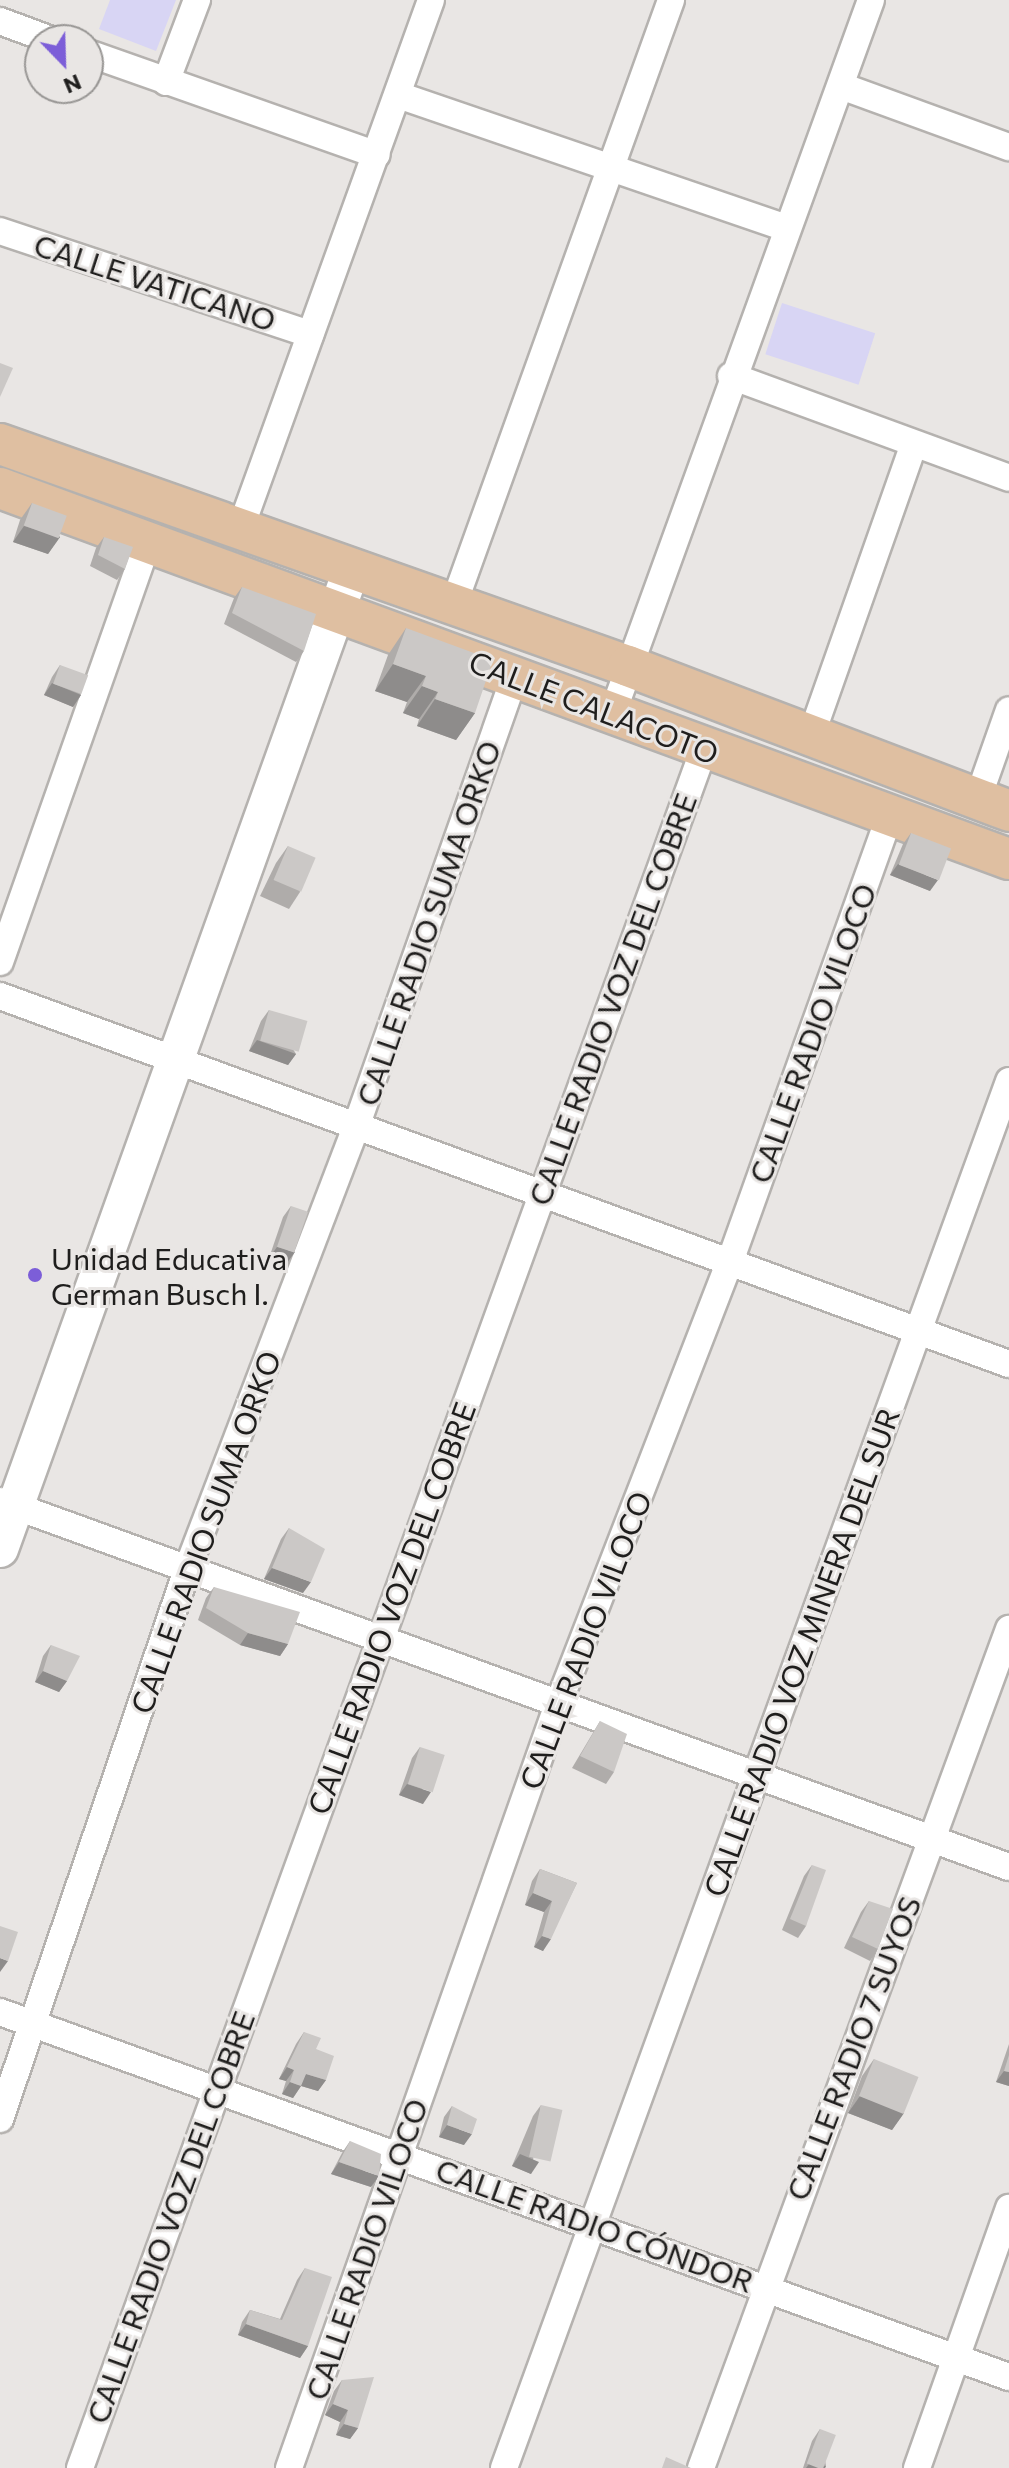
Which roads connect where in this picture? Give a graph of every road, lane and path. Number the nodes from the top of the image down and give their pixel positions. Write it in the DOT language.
graph roads {
  1 [pos="197,0"];
  2 [pos="431,0"];
  3 [pos="671,0"];
  4 [pos="871,0"];
  5 [pos="0,21"];
  6 [pos="24,30"];
  7 [pos="104,59"];
  8 [pos="166,82"];
  9 [pos="841,86"];
  10 [pos="398,95"];
  11 [pos="1009,147"];
  12 [pos="377,155"];
  13 [pos="612,169"];
  14 [pos="787,228"];
  15 [pos="0,231"];
  16 [pos="310,334"];
  17 [pos="731,376"];
  18 [pos="0,444"];
  19 [pos="914,444"];
  20 [pos="1009,478"];
  21 [pos="0,488"];
  22 [pos="240,530"];
  23 [pos="148,542"];
  24 [pos="351,571"];
  25 [pos="453,606"];
  26 [pos="336,610"];
  27 [pos="628,666"];
  28 [pos="515,676"];
  29 [pos="1009,710"];
  30 [pos="613,712"];
  31 [pos="810,739"];
  32 [pos="704,749"];
  33 [pos="993,806"];
  34 [pos="890,815"];
  35 [pos="1009,859"];
  36 [pos="0,962"];
  37 [pos="0,996"];
  38 [pos="174,1056"];
  39 [pos="1009,1081"];
  40 [pos="356,1127"];
  41 [pos="541,1192"];
  42 [pos="731,1259"];
  43 [pos="917,1330"];
  44 [pos="1009,1364"];
  45 [pos="8,1503"];
  46 [pos="0,1549"];
  47 [pos="188,1567"];
  48 [pos="1009,1629"];
  49 [pos="380,1641"];
  50 [pos="557,1707"];
  51 [pos="754,1780"];
  52 [pos="931,1841"];
  53 [pos="1009,1867"];
  54 [pos="0,2012"];
  55 [pos="34,2025"];
  56 [pos="216,2089"];
  57 [pos="0,2119"];
  58 [pos="399,2154"];
  59 [pos="1009,2208"];
  60 [pos="596,2223"];
  61 [pos="763,2286"];
  62 [pos="957,2357"];
  63 [pos="1009,2377"];
  64 [pos="80,2468"];
  65 [pos="289,2468"];
  66 [pos="504,2468"];
  67 [pos="701,2468"];
  68 [pos="917,2468"];
  1 -- 8 [label="street"];
  2 -- 10 [label="street"];
  3 -- 13 [label="street"];
  4 -- 9 [label="street"];
  5 -- 6 [label="street"];
  7 -- 8 [label="street"];
  8 -- 12 [label="street"];
  9 -- 11 [label="street"];
  9 -- 14 [label="street"];
  10 -- 12 [label="street"];
  10 -- 13 [label="street"];
  12 -- 16 [label="street"];
  13 -- 14 [label="street"];
  13 -- 25 [label="street"];
  14 -- 17 [label="street"];
  15 -- 16 [label="street, CALLE VATICANO"];
  16 -- 22 [label="street"];
  17 -- 19 [label="street"];
  17 -- 27 [label="street"];
  18 -- 22 [label="main road, CALLE CALACOTO"];
  19 -- 20 [label="street"];
  19 -- 31 [label="street"];
  21 -- 23 [label="main road, CALLE CALACOTO"];
  22 -- 24 [label="main road, CALLE CALACOTO"];
  23 -- 26 [label="main road, CALLE CALACOTO"];
  23 -- 36 [label="street"];
  24 -- 25 [label="main road, CALLE CALACOTO"];
  24 -- 26 [label="street"];
  25 -- 27 [label="main road, CALLE CALACOTO"];
  26 -- 28 [label="main road, CALLE CALACOTO"];
  26 -- 38 [label="street"];
  27 -- 30 [label="street"];
  27 -- 31 [label="main road, CALLE CALACOTO"];
  28 -- 30 [label="main road, CALLE CALACOTO"];
  28 -- 40 [label="street, CALLE RADIO SUMA ORKO"];
  29 -- 33 [label="street"];
  30 -- 32 [label="main road, CALLE CALACOTO"];
  31 -- 33 [label="main road, CALLE CALACOTO"];
  32 -- 34 [label="main road, CALLE CALACOTO"];
  32 -- 41 [label="street, CALLE RADIO VOZ DEL COBRE"];
  34 -- 35 [label="main road, CALLE CALACOTO"];
  34 -- 42 [label="street, CALLE RADIO VILOCO"];
  37 -- 38 [label="street"];
  38 -- 40 [label="street"];
  38 -- 45 [label="street"];
  39 -- 43 [label="street, CALLE RADIO VOZ MINERA DEL SUR"];
  40 -- 41 [label="street"];
  40 -- 47 [label="street, CALLE RADIO SUMA ORKO"];
  41 -- 42 [label="street"];
  41 -- 49 [label="street, CALLE RADIO VOZ DEL COBRE"];
  42 -- 43 [label="street"];
  42 -- 50 [label="street, CALLE RADIO VILOCO"];
  43 -- 44 [label="street"];
  43 -- 51 [label="street, CALLE RADIO VOZ MINERA DEL SUR"];
  45 -- 46 [label="street"];
  45 -- 47 [label="street"];
  47 -- 49 [label="street"];
  47 -- 55 [label="street, CALLE RADIO SUMA ORKO"];
  48 -- 52 [label="street, CALLE RADIO 7 SUYOS"];
  49 -- 50 [label="street"];
  49 -- 56 [label="street, CALLE RADIO VOZ DEL COBRE"];
  50 -- 51 [label="street"];
  50 -- 58 [label="street, CALLE RADIO VILOCO"];
  51 -- 52 [label="street"];
  51 -- 60 [label="street, CALLE RADIO VOZ MINERA DEL SUR"];
  52 -- 53 [label="street"];
  52 -- 61 [label="street, CALLE RADIO 7 SUYOS"];
  54 -- 55 [label="street, CALLE RADIO CÓNDOR"];
  55 -- 56 [label="street, CALLE RADIO CÓNDOR"];
  55 -- 57 [label="street, CALLE RADIO SUMA ORKO"];
  56 -- 58 [label="street, CALLE RADIO CÓNDOR"];
  56 -- 64 [label="street, CALLE RADIO VOZ DEL COBRE"];
  58 -- 60 [label="street, CALLE RADIO CÓNDOR"];
  58 -- 65 [label="street, CALLE RADIO VILOCO"];
  59 -- 62 [label="street"];
  60 -- 61 [label="street, CALLE RADIO CÓNDOR"];
  60 -- 66 [label="street, CALLE RADIO VOZ MINERA DEL SUR"];
  61 -- 62 [label="street, CALLE RADIO CÓNDOR"];
  61 -- 67 [label="street, CALLE RADIO 7 SUYOS"];
  62 -- 63 [label="street, CALLE RADIO CÓNDOR"];
  62 -- 68 [label="street"];
}
